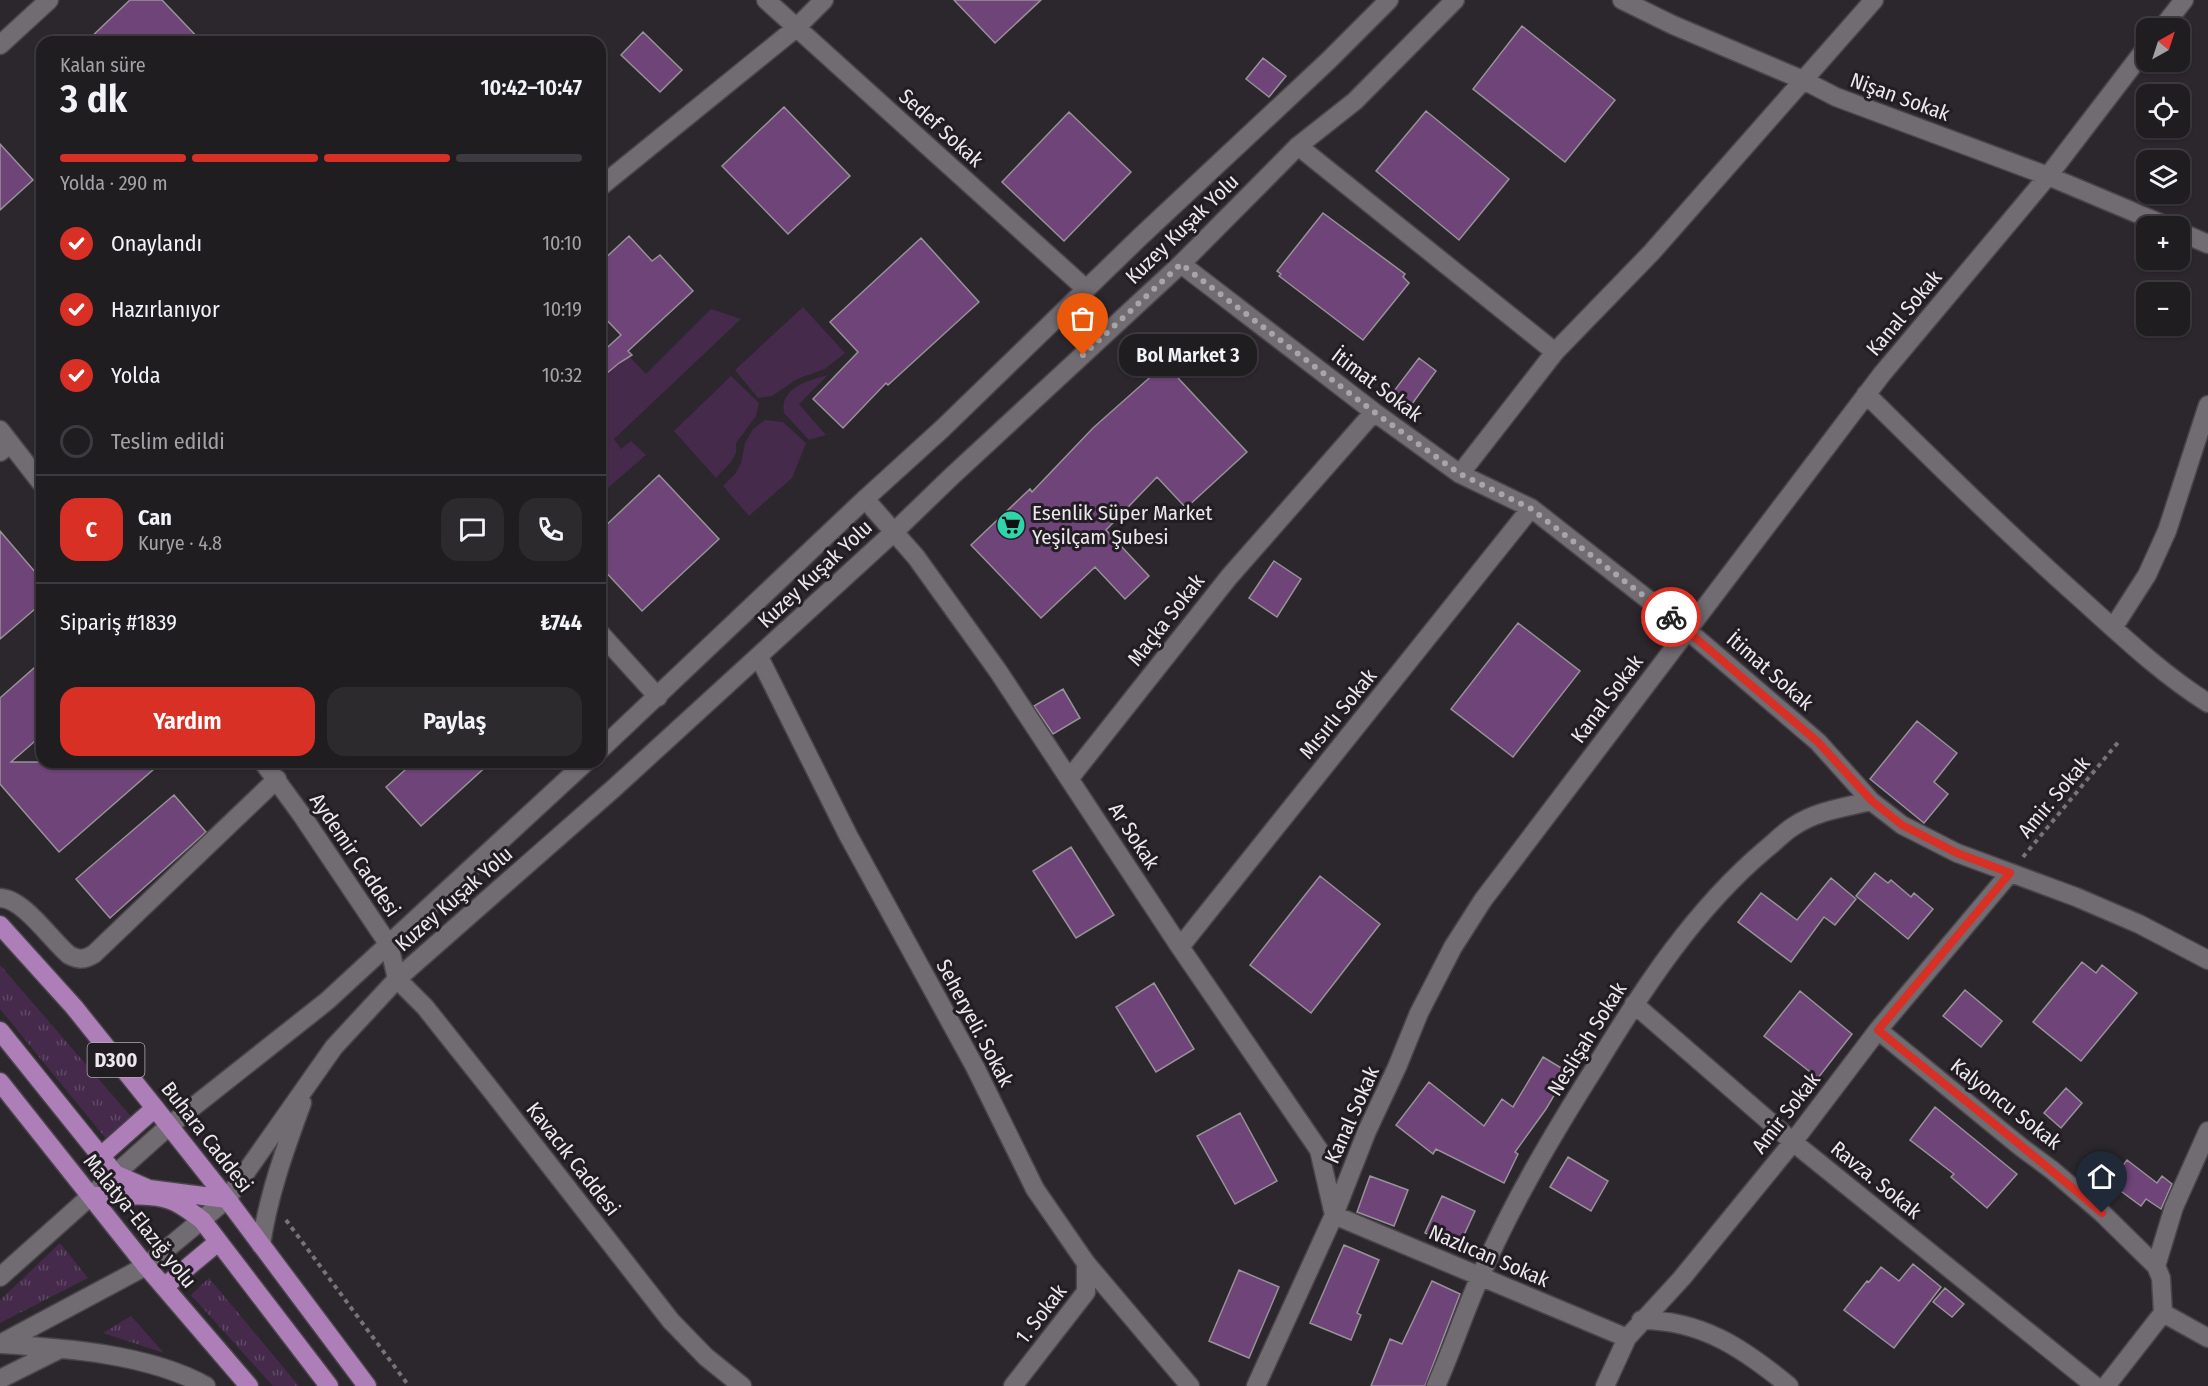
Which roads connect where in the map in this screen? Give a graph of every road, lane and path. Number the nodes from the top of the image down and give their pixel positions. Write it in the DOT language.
graph roads {
  1 [pos="49,0"];
  2 [pos="766,0"];
  3 [pos="824,0"];
  4 [pos="1389,0"];
  5 [pos="1455,0"];
  6 [pos="1622,0"];
  7 [pos="1874,0"];
  8 [pos="2184,0"];
  9 [pos="2170,18"];
  10 [pos="796,28"];
  11 [pos="0,45"];
  12 [pos="2136,61"];
  13 [pos="1803,80"];
  14 [pos="1298,146"];
  15 [pos="2048,176"];
  16 [pos="606,182"];
  17 [pos="2143,216"];
  18 [pos="2190,236"];
  19 [pos="2208,244"];
  20 [pos="1181,264"];
  21 [pos="1086,290"];
  22 [pos="1555,352"];
  23 [pos="1866,394"];
  24 [pos="2208,405"];
  25 [pos="1374,412"];
  26 [pos="3,442"];
  27 [pos="1460,474"];
  28 [pos="36,478"];
  29 [pos="865,499"];
  30 [pos="1530,508"];
  31 [pos="894,532"];
  32 [pos="2113,628"];
  33 [pos="1687,630"];
  34 [pos="606,640"];
  35 [pos="759,657"];
  36 [pos="658,697"];
  37 [pos="2208,703"];
  38 [pos="2120,740"];
  39 [pos="606,745"];
  40 [pos="268,768"];
  41 [pos="580,768"];
  42 [pos="277,779"];
  43 [pos="1069,779"];
  44 [pos="1872,801"];
  45 [pos="2010,873"];
  46 [pos="0,898"];
  47 [pos="0,925"];
  48 [pos="389,945"];
  49 [pos="1180,947"];
  50 [pos="2208,960"];
  51 [pos="397,979"];
  52 [pos="1634,1004"];
  53 [pos="1878,1030"];
  54 [pos="0,1031"];
  55 [pos="310,1080"];
  56 [pos="0,1082"];
  57 [pos="155,1108"];
  58 [pos="169,1126"];
  59 [pos="2208,1131"];
  60 [pos="1793,1142"];
  61 [pos="101,1156"];
  62 [pos="115,1174"];
  63 [pos="90,1196"];
  64 [pos="227,1199"];
  65 [pos="270,1199"];
  66 [pos="1334,1215"];
  67 [pos="202,1220"];
  68 [pos="218,1242"];
  69 [pos="261,1245"];
  70 [pos="1086,1263"];
  71 [pos="146,1266"];
  72 [pos="2156,1266"];
  73 [pos="0,1277"];
  74 [pos="1480,1277"];
  75 [pos="164,1287"];
  76 [pos="2163,1313"];
  77 [pos="1641,1320"];
  78 [pos="1627,1338"];
  79 [pos="2208,1338"];
  80 [pos="0,1344"];
  81 [pos="63,1348"];
  82 [pos="0,1379"];
  83 [pos="206,1386"];
  84 [pos="249,1386"];
  85 [pos="329,1386"];
  86 [pos="367,1386"];
  87 [pos="409,1386"];
  88 [pos="742,1386"];
  89 [pos="1013,1386"];
  90 [pos="1190,1386"];
  91 [pos="1256,1386"];
  92 [pos="1436,1386"];
  93 [pos="1605,1386"];
  94 [pos="1789,1386"];
  95 [pos="2095,1386"];
  96 [pos="2106,1386"];
  1 -- 11 [label="street"];
  2 -- 10 [label="street, Sedef Sokak"];
  3 -- 10 [label="street"];
  4 -- 21 [label="street, Kuzey Kuşak Yolu"];
  5 -- 14 [label="street, Kuzey Kuşak Yolu"];
  6 -- 13 [label="street, Nişan Sokak"];
  7 -- 13 [label="street"];
  8 -- 9 [label="street"];
  10 -- 16 [label="street"];
  10 -- 21 [label="street, Sedef Sokak"];
  12 -- 15 [label="street, Kanal Sokak"];
  13 -- 15 [label="street, Nişan Sokak"];
  13 -- 22 [label="street"];
  14 -- 20 [label="street, Kuzey Kuşak Yolu"];
  14 -- 22 [label="street"];
  15 -- 17 [label="street, Nişan Sokak"];
  15 -- 23 [label="street, Kanal Sokak"];
  18 -- 19 [label="street"];
  20 -- 25 [label="street, İtimat Sokak"];
  20 -- 31 [label="street, Kuzey Kuşak Yolu"];
  21 -- 29 [label="street, Kuzey Kuşak Yolu"];
  22 -- 27 [label="street"];
  23 -- 32 [label="street"];
  23 -- 33 [label="street, Kanal Sokak"];
  24 -- 32 [label="street"];
  25 -- 27 [label="street, İtimat Sokak"];
  25 -- 43 [label="street, Maçka Sokak"];
  26 -- 28 [label="street"];
  27 -- 30 [label="street, İtimat Sokak"];
  29 -- 31 [label="street, Ar Sokak"];
  29 -- 36 [label="street, Kuzey Kuşak Yolu"];
  30 -- 33 [label="street, İtimat Sokak"];
  30 -- 49 [label="street, Mısırlı Sokak"];
  31 -- 35 [label="street, Kuzey Kuşak Yolu"];
  31 -- 43 [label="street, Ar Sokak"];
  32 -- 37 [label="street"];
  33 -- 44 [label="street, İtimat Sokak"];
  33 -- 66 [label="street, Kanal Sokak"];
  34 -- 36 [label="street"];
  35 -- 51 [label="street, Kuzey Kuşak Yolu"];
  35 -- 70 [label="street, Seheryeli. Sokak"];
  36 -- 39 [label="street, Kuzey Kuşak Yolu"];
  38 -- 45 [label="path, Amir. Sokak"];
  40 -- 42 [label="street, Aydemir Caddesi"];
  41 -- 48 [label="street, Kuzey Kuşak Yolu"];
  42 -- 46 [label="street"];
  42 -- 48 [label="street, Aydemir Caddesi"];
  43 -- 49 [label="street, Ar Sokak"];
  44 -- 45 [label="street, İtimat Sokak"];
  44 -- 52 [label="street, Neslişah Sokak"];
  45 -- 50 [label="street, İtimat Sokak"];
  45 -- 53 [label="street, Amir Sokak"];
  47 -- 57 [label="highway, Buhara Caddesi / D300"];
  48 -- 51 [label="street"];
  48 -- 58 [label="street, Kuzey Kuşak Yolu"];
  49 -- 66 [label="street, Ar Sokak"];
  51 -- 55 [label="street, Kuzey Kuşak Yolu"];
  51 -- 88 [label="street, Kavacık Caddesi"];
  52 -- 60 [label="street, Ravza. Sokak"];
  52 -- 74 [label="street, Neslişah Sokak"];
  53 -- 60 [label="street, Amir Sokak"];
  53 -- 72 [label="street, Kalyoncu Sokak"];
  54 -- 61 [label="highway"];
  55 -- 64 [label="street, Kuzey Kuşak Yolu"];
  55 -- 65 [label="street"];
  56 -- 63 [label="highway, Malatya-Elazığ yolu"];
  57 -- 58 [label="highway, Buhara Caddesi / D300"];
  57 -- 61 [label="highway"];
  58 -- 62 [label="street, Kuzey Kuşak Yolu"];
  58 -- 64 [label="highway, Buhara Caddesi / D300"];
  59 -- 72 [label="street"];
  60 -- 77 [label="street, Amir Sokak"];
  60 -- 95 [label="street, Ravza. Sokak"];
  61 -- 62 [label="highway"];
  62 -- 63 [label="street, Kuzey Kuşak Yolu"];
  62 -- 64 [label="highway"];
  63 -- 67 [label="highway"];
  63 -- 71 [label="highway, Malatya-Elazığ yolu"];
  63 -- 73 [label="street, Kuzey Kuşak Yolu"];
  64 -- 67 [label="street, Kuzey Kuşak Yolu"];
  64 -- 69 [label="highway, Buhara Caddesi / D300"];
  65 -- 69 [label="street"];
  65 -- 87 [label="path"];
  66 -- 74 [label="street, Nazlıcan Sokak"];
  66 -- 91 [label="street, Kanal Sokak"];
  67 -- 68 [label="highway"];
  67 -- 71 [label="street, Kuzey Kuşak Yolu"];
  68 -- 75 [label="highway"];
  68 -- 85 [label="highway"];
  69 -- 86 [label="highway, Buhara Caddesi / D300"];
  70 -- 89 [label="street, 1. Sokak"];
  70 -- 90 [label="street, Seheryeli. Sokak"];
  71 -- 75 [label="highway, Malatya-Elazığ yolu"];
  71 -- 80 [label="street, Kuzey Kuşak Yolu"];
  72 -- 76 [label="street"];
  74 -- 78 [label="street, Nazlıcan Sokak"];
  74 -- 92 [label="street, Neslişah Sokak"];
  75 -- 84 [label="highway, Malatya-Elazığ yolu"];
  76 -- 79 [label="street"];
  76 -- 96 [label="street"];
  77 -- 78 [label="street, Amir Sokak"];
  77 -- 94 [label="street"];
  78 -- 93 [label="street, Amir Sokak"];
  80 -- 81 [label="street"];
  81 -- 82 [label="street"];
  81 -- 83 [label="street"];
}
